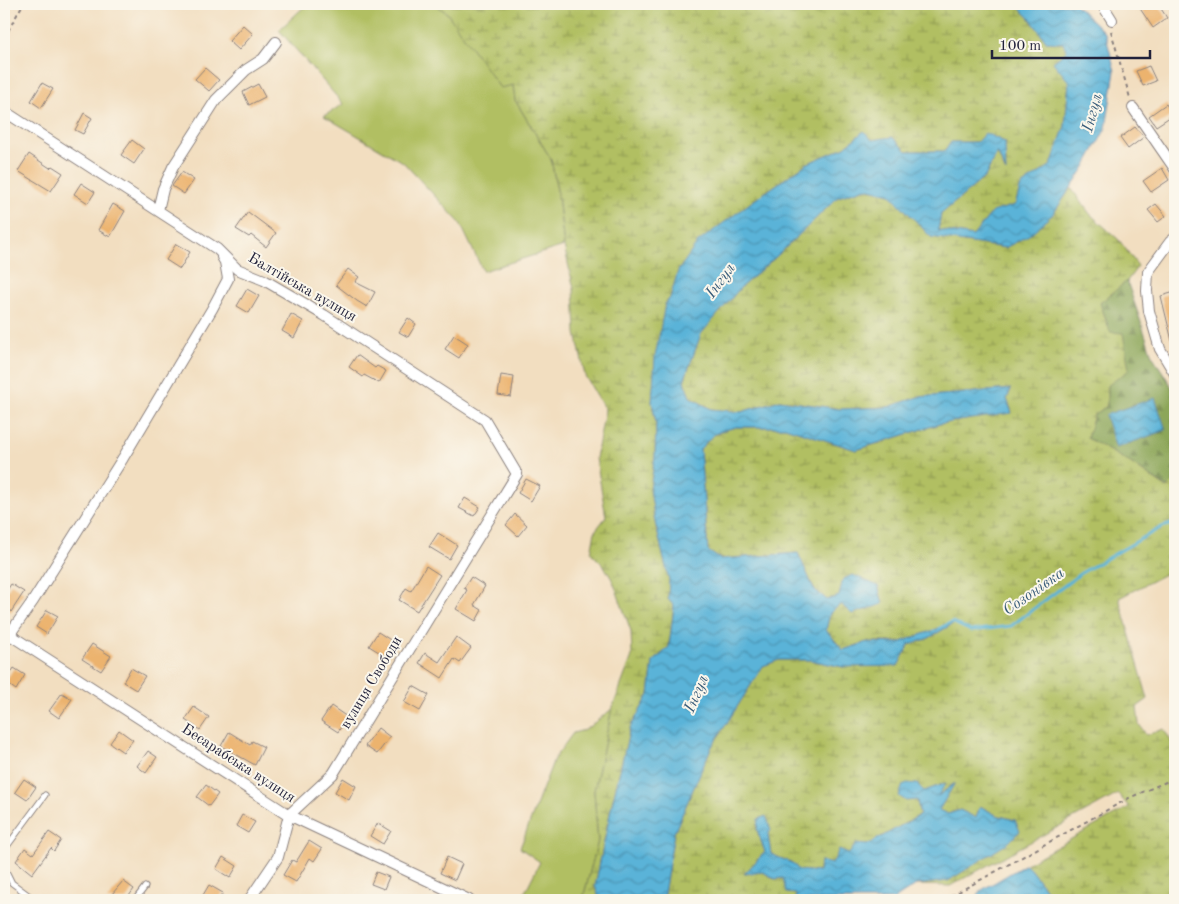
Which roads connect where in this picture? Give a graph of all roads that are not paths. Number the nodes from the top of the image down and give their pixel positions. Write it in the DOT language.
graph roads {
  1 [pos="1102,4"];
  2 [pos="1112,20"];
  3 [pos="276,42"];
  4 [pos="1133,108"];
  5 [pos="4,111"];
  6 [pos="1175,169"];
  7 [pos="158,210"];
  8 [pos="1175,238"];
  9 [pos="217,249"];
  10 [pos="1175,374"];
  11 [pos="517,474"];
  12 [pos="5,636"];
  13 [pos="45,795"];
  14 [pos="289,815"];
  15 [pos="4,862"];
  16 [pos="4,867"];
  17 [pos="145,887"];
  18 [pos="35,900"];
  19 [pos="135,900"];
  20 [pos="249,900"];
  21 [pos="469,900"];
  1 -- 2 [label="street"];
  3 -- 7 [label="street"];
  4 -- 6 [label="street"];
  5 -- 7 [label="street, Балтійська вулиця"];
  7 -- 9 [label="street, Балтійська вулиця"];
  8 -- 10 [label="street"];
  9 -- 11 [label="street, Балтійська вулиця"];
  9 -- 12 [label="street"];
  11 -- 14 [label="street, вулиця Свободи"];
  12 -- 14 [label="street, Бесарабська вулиця"];
  13 -- 15 [label="lane"];
  14 -- 20 [label="street"];
  14 -- 21 [label="street, Бесарабська вулиця"];
  16 -- 18 [label="lane"];
  17 -- 19 [label="lane"];
}
